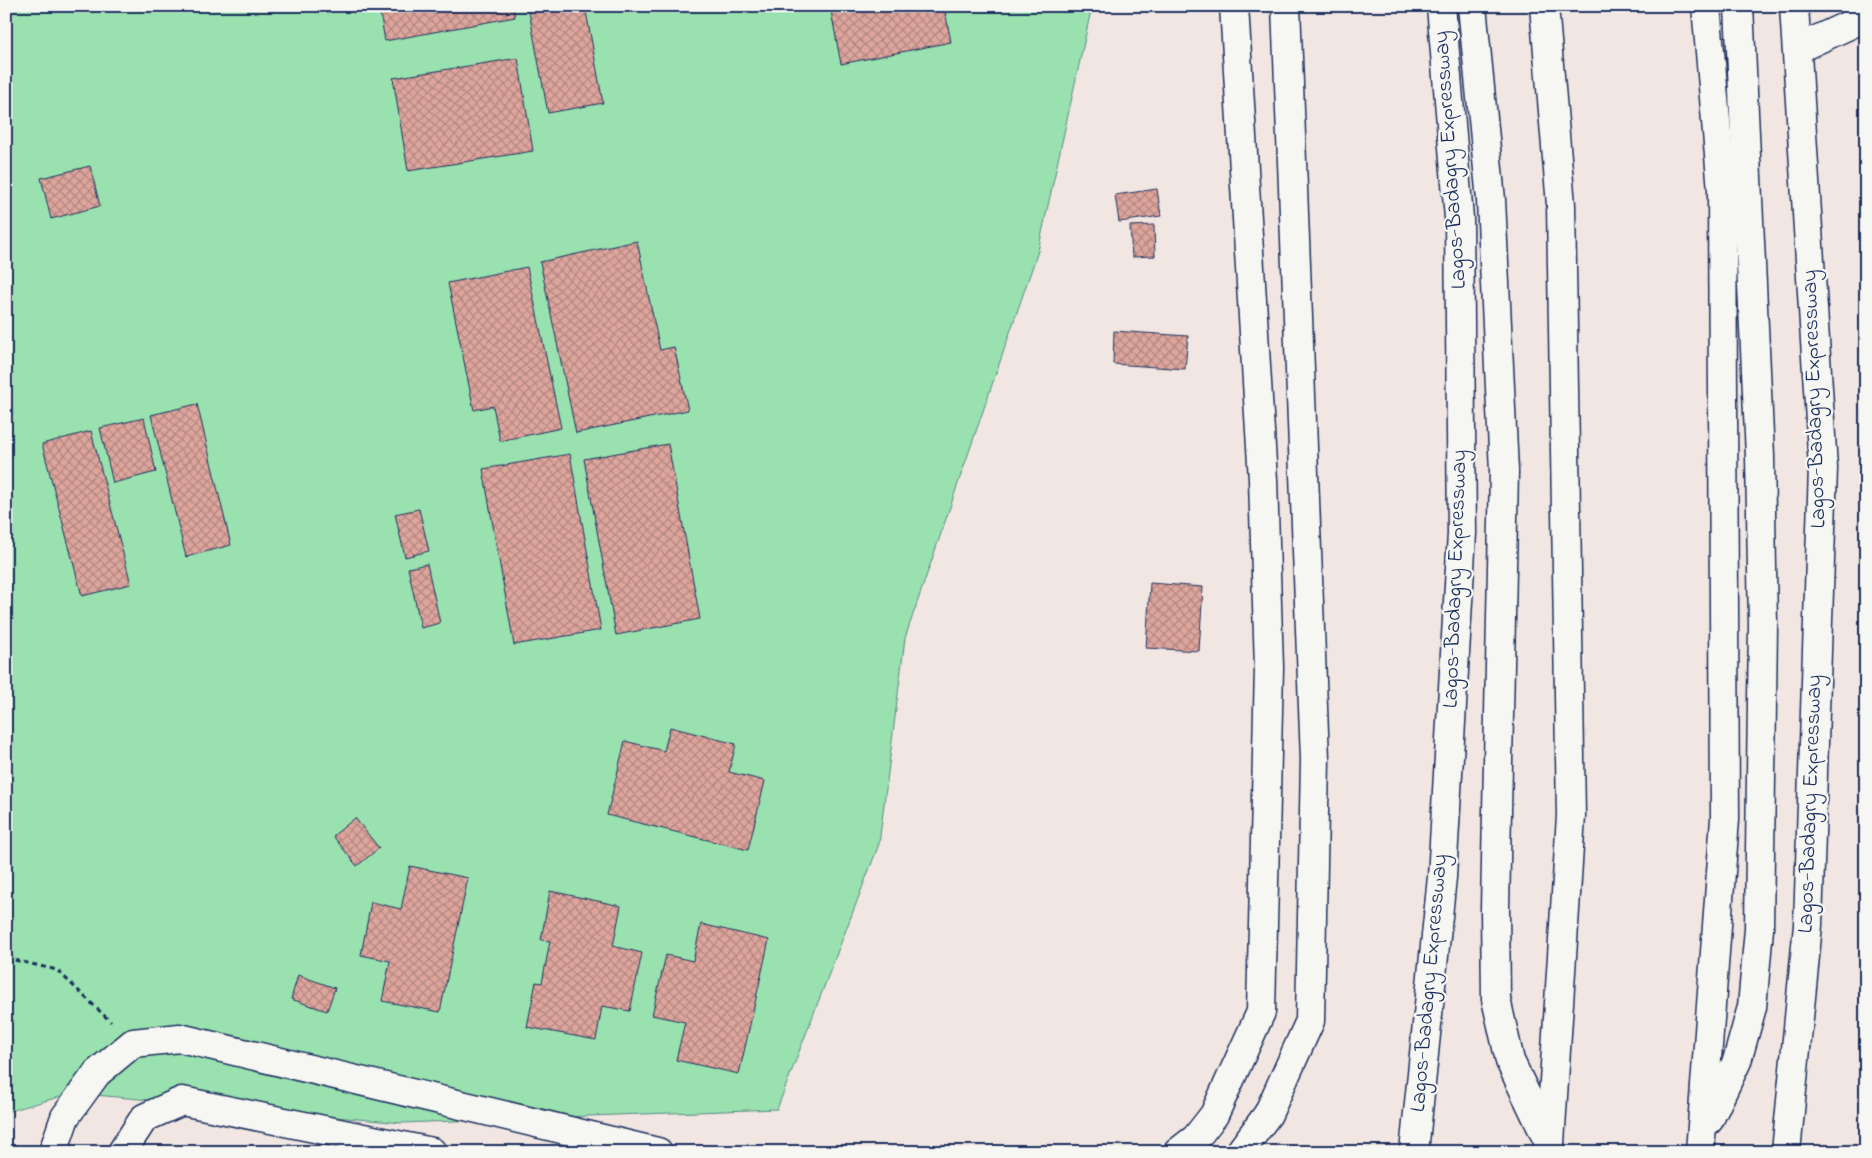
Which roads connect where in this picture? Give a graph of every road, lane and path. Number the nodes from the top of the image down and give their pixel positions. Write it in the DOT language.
graph roads {
  1 [pos="1234,6"];
  2 [pos="1286,6"];
  3 [pos="1441,6"];
  4 [pos="1472,6"];
  5 [pos="1544,6"];
  6 [pos="1706,6"];
  7 [pos="1739,6"];
  8 [pos="1794,6"];
  9 [pos="1866,17"];
  10 [pos="1797,49"];
  11 [pos="6,958"];
  12 [pos="133,1043"];
  13 [pos="1701,1144"];
  14 [pos="1549,1148"];
  15 [pos="53,1152"];
  16 [pos="122,1152"];
  17 [pos="432,1152"];
  18 [pos="658,1152"];
  19 [pos="1178,1152"];
  20 [pos="1240,1152"];
  21 [pos="1414,1152"];
  22 [pos="1786,1152"];
  1 -- 19 [label="main road"];
  2 -- 20 [label="main road"];
  3 -- 21 [label="main road, Lagos-Badagry Expressway"];
  4 -- 14 [label="main road"];
  5 -- 14 [label="main road"];
  6 -- 13 [label="main road"];
  7 -- 13 [label="main road"];
  8 -- 10 [label="main road, Lagos-Badagry Expressway"];
  9 -- 10 [label="main road"];
  10 -- 22 [label="main road, Lagos-Badagry Expressway"];
  11 -- 12 [label="path"];
  12 -- 15 [label="main road"];
  12 -- 18 [label="main road"];
  16 -- 17 [label="main road"];
}
